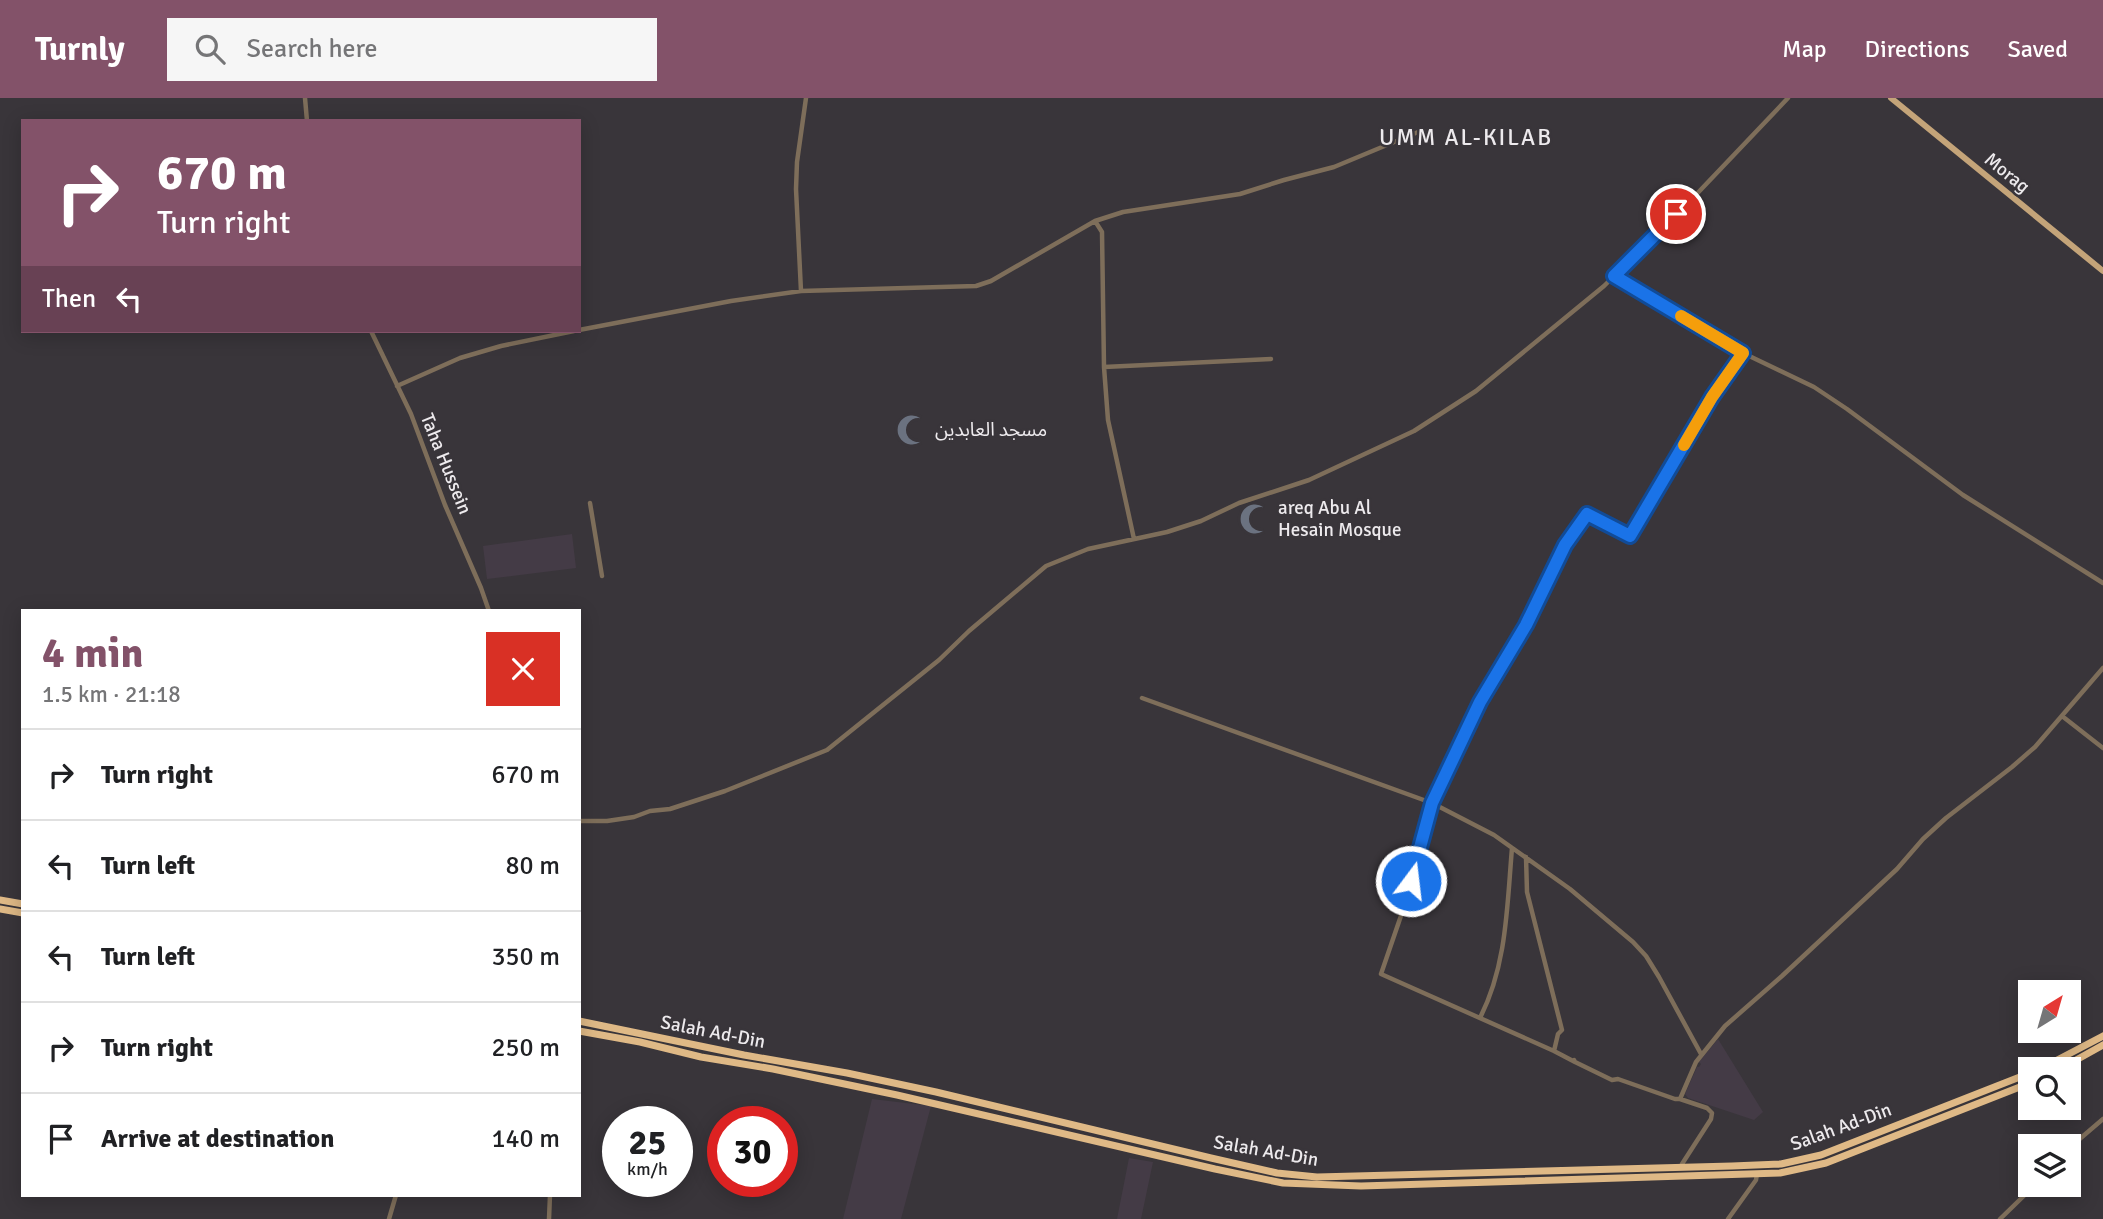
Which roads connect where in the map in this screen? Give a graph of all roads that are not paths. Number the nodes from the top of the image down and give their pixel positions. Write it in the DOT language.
graph roads {
  1 [pos="305,98"];
  2 [pos="806,98"];
  3 [pos="1788,98"];
  4 [pos="1891,98"];
  5 [pos="307,119"];
  6 [pos="1423,130"];
  7 [pos="1095,221"];
  8 [pos="2103,271"];
  9 [pos="1614,276"];
  10 [pos="801,291"];
  11 [pos="581,330"];
  12 [pos="372,333"];
  13 [pos="564,333"];
  14 [pos="1743,353"];
  15 [pos="1271,359"];
  16 [pos="1104,367"];
  17 [pos="397,386"];
  18 [pos="590,503"];
  19 [pos="1134,539"];
  20 [pos="602,576"];
  21 [pos="2103,583"];
  22 [pos="488,609"];
  23 [pos="2103,668"];
  24 [pos="1142,698"];
  25 [pos="2062,716"];
  26 [pos="2103,748"];
  27 [pos="1432,803"];
  28 [pos="581,821"];
  29 [pos="1512,848"];
  30 [pos="1526,857"];
  31 [pos="0,900"];
  32 [pos="21,904"];
  33 [pos="0,909"];
  34 [pos="21,913"];
  35 [pos="1480,1018"];
  36 [pos="581,1021"];
  37 [pos="581,1031"];
  38 [pos="2103,1036"];
  39 [pos="688,1044"];
  40 [pos="2103,1045"];
  41 [pos="1554,1051"];
  42 [pos="685,1053"];
  43 [pos="1702,1054"];
  44 [pos="2063,1057"];
  45 [pos="2081,1057"];
  46 [pos="2018,1078"];
  47 [pos="2018,1088"];
  48 [pos="1679,1099"];
  49 [pos="2103,1119"];
  50 [pos="2081,1138"];
  51 [pos="1682,1164"];
  52 [pos="1525,1171"];
  53 [pos="1757,1174"];
  54 [pos="1525,1181"];
  55 [pos="395,1197"];
  56 [pos="550,1197"];
  57 [pos="2023,1197"];
  58 [pos="389,1219"];
  59 [pos="549,1219"];
  60 [pos="1728,1219"];
  61 [pos="2000,1219"];
  1 -- 5 [label="street"];
  2 -- 10 [label="street"];
  3 -- 9 [label="street"];
  4 -- 8 [label="main road, Morag"];
  6 -- 7 [label="street"];
  7 -- 10 [label="street"];
  7 -- 16 [label="street"];
  9 -- 14 [label="street"];
  9 -- 19 [label="street"];
  10 -- 11 [label="street"];
  12 -- 17 [label="street, Taha Hussein"];
  13 -- 17 [label="street"];
  14 -- 21 [label="street"];
  14 -- 27 [label="street"];
  15 -- 16 [label="street"];
  16 -- 19 [label="street"];
  17 -- 22 [label="street, Taha Hussein"];
  18 -- 20 [label="street"];
  19 -- 28 [label="street"];
  23 -- 25 [label="street"];
  24 -- 27 [label="street"];
  25 -- 26 [label="street"];
  25 -- 43 [label="street"];
  27 -- 29 [label="street"];
  27 -- 35 [label="street"];
  29 -- 30 [label="street"];
  29 -- 35 [label="street"];
  30 -- 41 [label="street"];
  30 -- 43 [label="street"];
  31 -- 32 [label="highway"];
  33 -- 34 [label="highway"];
  35 -- 41 [label="street"];
  36 -- 39 [label="highway, Salah Ad-Din"];
  37 -- 42 [label="highway, Salah Ad-Din"];
  38 -- 44 [label="highway"];
  39 -- 42 [label="highway"];
  39 -- 52 [label="highway, Salah Ad-Din"];
  40 -- 45 [label="highway"];
  41 -- 48 [label="street"];
  42 -- 54 [label="highway, Salah Ad-Din"];
  43 -- 48 [label="street"];
  46 -- 52 [label="highway, Salah Ad-Din"];
  47 -- 53 [label="highway, Salah Ad-Din"];
  48 -- 51 [label="street"];
  49 -- 50 [label="street"];
  52 -- 54 [label="highway"];
  53 -- 54 [label="highway, Salah Ad-Din"];
  53 -- 60 [label="street"];
  55 -- 58 [label="street"];
  56 -- 59 [label="street"];
  57 -- 61 [label="street"];
}
